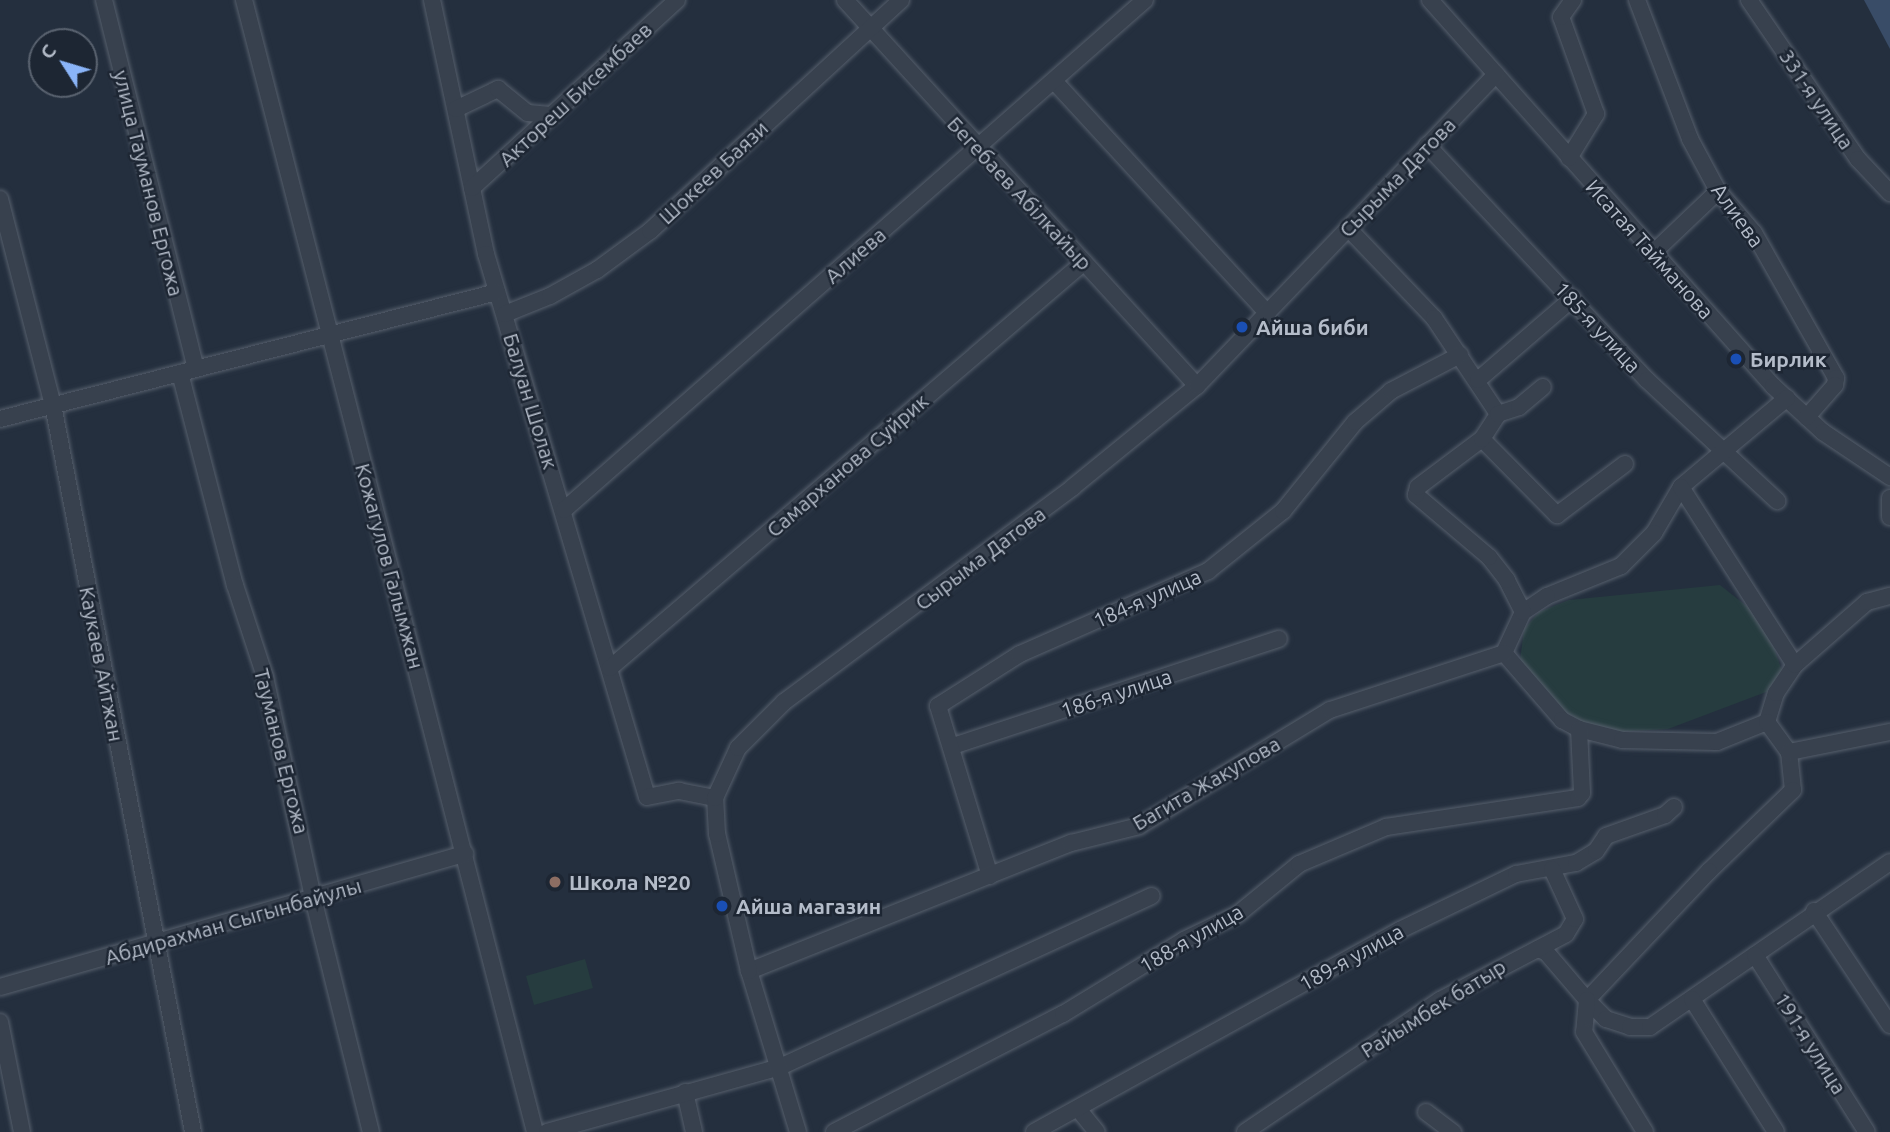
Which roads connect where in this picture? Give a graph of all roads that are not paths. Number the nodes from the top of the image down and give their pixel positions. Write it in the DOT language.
graph roads {
  1 [pos="104,0"];
  2 [pos="244,0"];
  3 [pos="432,0"];
  4 [pos="677,0"];
  5 [pos="845,0"];
  6 [pos="901,0"];
  7 [pos="1145,0"];
  8 [pos="1430,0"];
  9 [pos="1573,0"];
  10 [pos="1637,0"];
  11 [pos="1749,0"];
  12 [pos="871,27"];
  13 [pos="1496,74"];
  14 [pos="1054,81"];
  15 [pos="456,109"];
  16 [pos="553,115"];
  17 [pos="1427,145"];
  18 [pos="978,148"];
  19 [pos="1569,158"];
  20 [pos="472,188"];
  21 [pos="1718,191"];
  22 [pos="1890,193"];
  23 [pos="0,199"];
  24 [pos="1348,228"];
  25 [pos="1653,253"];
  26 [pos="1084,262"];
  27 [pos="497,292"];
  28 [pos="1573,298"];
  29 [pos="505,314"];
  30 [pos="1268,314"];
  31 [pos="329,335"];
  32 [pos="1460,355"];
  33 [pos="188,369"];
  34 [pos="1478,380"];
  35 [pos="1197,386"];
  36 [pos="1544,387"];
  37 [pos="1787,398"];
  38 [pos="53,405"];
  39 [pos="1498,414"];
  40 [pos="1807,417"];
  41 [pos="0,419"];
  42 [pos="1482,439"];
  43 [pos="1723,449"];
  44 [pos="1625,464"];
  45 [pos="1890,477"];
  46 [pos="1681,487"];
  47 [pos="1890,498"];
  48 [pos="1777,500"];
  49 [pos="564,510"];
  50 [pos="1890,517"];
  51 [pos="1890,596"];
  52 [pos="1524,612"];
  53 [pos="1279,639"];
  54 [pos="1504,653"];
  55 [pos="1794,665"];
  56 [pos="610,668"];
  57 [pos="1767,722"];
  58 [pos="1579,729"];
  59 [pos="1890,732"];
  60 [pos="953,746"];
  61 [pos="1789,752"];
  62 [pos="715,798"];
  63 [pos="1674,807"];
  64 [pos="465,854"];
  65 [pos="1890,862"];
  66 [pos="1552,869"];
  67 [pos="990,876"];
  68 [pos="1150,896"];
  69 [pos="313,898"];
  70 [pos="1814,911"];
  71 [pos="157,945"];
  72 [pos="1538,949"];
  73 [pos="1755,955"];
  74 [pos="749,971"];
  75 [pos="0,987"];
  76 [pos="1692,999"];
  77 [pos="1587,1000"];
  78 [pos="0,1023"];
  79 [pos="1890,1025"];
  80 [pos="780,1067"];
  81 [pos="685,1092"];
  82 [pos="1079,1110"];
  83 [pos="1426,1112"];
  84 [pos="22,1132"];
  85 [pos="193,1132"];
  86 [pos="371,1132"];
  87 [pos="536,1132"];
  88 [pos="547,1132"];
  89 [pos="694,1132"];
  90 [pos="798,1132"];
  91 [pos="834,1132"];
  92 [pos="1034,1132"];
  93 [pos="1097,1132"];
  94 [pos="1245,1132"];
  95 [pos="1453,1132"];
  96 [pos="1646,1132"];
  97 [pos="1776,1132"];
  98 [pos="1867,1132"];
  1 -- 33 [label="street, улица Тауманов Ергожа"];
  2 -- 31 [label="street, Кожагулов Галымжан"];
  3 -- 15 [label="street, Балуан Шолак"];
  4 -- 16 [label="street, Актореш Бисембаев"];
  5 -- 12 [label="street, Бегебаев Абілкайыр"];
  6 -- 12 [label="street, Шокеев Баязи"];
  7 -- 14 [label="street, Алиева"];
  8 -- 13 [label="street, Исатая Тайманова"];
  9 -- 19 [label="street"];
  10 -- 21 [label="street, Алиева"];
  11 -- 22 [label="street, 331-я улица"];
  12 -- 18 [label="street, Бегебаев Абілкайыр"];
  12 -- 29 [label="street, Шокеев Баязи"];
  13 -- 17 [label="street, Сырыма Датова"];
  13 -- 19 [label="street, Исатая Тайманова"];
  14 -- 18 [label="street, Алиева"];
  14 -- 30 [label="street"];
  15 -- 16 [label="street"];
  15 -- 20 [label="street, Балуан Шолак"];
  16 -- 20 [label="street, Актореш Бисембаев"];
  17 -- 24 [label="street, Сырыма Датова"];
  17 -- 28 [label="street, 185-я улица"];
  18 -- 26 [label="street, Бегебаев Абілкайыр"];
  18 -- 49 [label="street, Алиева"];
  19 -- 25 [label="street, Исатая Тайманова"];
  20 -- 27 [label="street, Балуан Шолак"];
  21 -- 25 [label="street"];
  21 -- 40 [label="street, Алиева"];
  23 -- 38 [label="street, Каукаев Айтжан"];
  24 -- 30 [label="street, Сырыма Датова"];
  24 -- 32 [label="street"];
  25 -- 37 [label="street, Исатая Тайманова"];
  26 -- 35 [label="street, Бегебаев Абілкайыр"];
  26 -- 56 [label="street, Самарханова Суйрик"];
  27 -- 29 [label="street, Балуан Шолак"];
  27 -- 31 [label="street"];
  28 -- 34 [label="street"];
  28 -- 43 [label="street, 185-я улица"];
  29 -- 49 [label="street, Балуан Шолак"];
  30 -- 35 [label="street, Сырыма Датова"];
  31 -- 33 [label="street"];
  31 -- 64 [label="street, Кожагулов Галымжан"];
  32 -- 34 [label="street"];
  32 -- 60 [label="street, 184-я улица"];
  33 -- 38 [label="street"];
  33 -- 69 [label="street, Тауманов Ергожа"];
  34 -- 39 [label="street"];
  35 -- 62 [label="street, Сырыма Датова"];
  36 -- 39 [label="street"];
  37 -- 40 [label="street, Исатая Тайманова"];
  37 -- 43 [label="street"];
  38 -- 41 [label="street"];
  38 -- 71 [label="street, Каукаев Айтжан"];
  39 -- 42 [label="street"];
  40 -- 45 [label="street, Исатая Тайманова"];
  42 -- 44 [label="street"];
  42 -- 52 [label="street"];
  43 -- 46 [label="street"];
  43 -- 48 [label="street, 185-я улица"];
  46 -- 52 [label="street"];
  46 -- 55 [label="street"];
  47 -- 50 [label="street"];
  49 -- 56 [label="street, Балуан Шолак"];
  51 -- 55 [label="street"];
  52 -- 54 [label="street"];
  53 -- 60 [label="street, 186-я улица"];
  54 -- 58 [label="street"];
  54 -- 67 [label="street, Багита Жакупова"];
  55 -- 57 [label="street"];
  56 -- 62 [label="street, Балуан Шолак"];
  57 -- 58 [label="street"];
  57 -- 61 [label="street"];
  58 -- 91 [label="street, 188-я улица"];
  59 -- 61 [label="street"];
  60 -- 67 [label="street"];
  61 -- 77 [label="street"];
  62 -- 74 [label="street"];
  63 -- 66 [label="street, 189-я улица"];
  64 -- 69 [label="street, Абдирахман Сыгынбайулы"];
  64 -- 87 [label="street, Кожагулов Галымжан"];
  65 -- 70 [label="street"];
  66 -- 72 [label="street, Райымбек батыр"];
  66 -- 82 [label="street, 189-я улица"];
  67 -- 74 [label="street, Багита Жакупова"];
  68 -- 80 [label="street"];
  69 -- 71 [label="street, Абдирахман Сыгынбайулы"];
  69 -- 86 [label="street, Тауманов Ергожа"];
  70 -- 73 [label="street"];
  70 -- 79 [label="street"];
  71 -- 75 [label="street, Абдирахман Сыгынбайулы"];
  71 -- 85 [label="street, Каукаев Айтжан"];
  72 -- 77 [label="street"];
  72 -- 94 [label="street, Райымбек батыр"];
  73 -- 76 [label="street"];
  73 -- 98 [label="street, 191-я улица"];
  74 -- 80 [label="street"];
  76 -- 77 [label="street"];
  76 -- 97 [label="street"];
  77 -- 96 [label="street"];
  78 -- 84 [label="street"];
  80 -- 81 [label="street"];
  80 -- 90 [label="street"];
  81 -- 88 [label="street"];
  81 -- 89 [label="street"];
  82 -- 92 [label="street, 189-я улица"];
  82 -- 93 [label="street"];
  83 -- 95 [label="street"];
}
